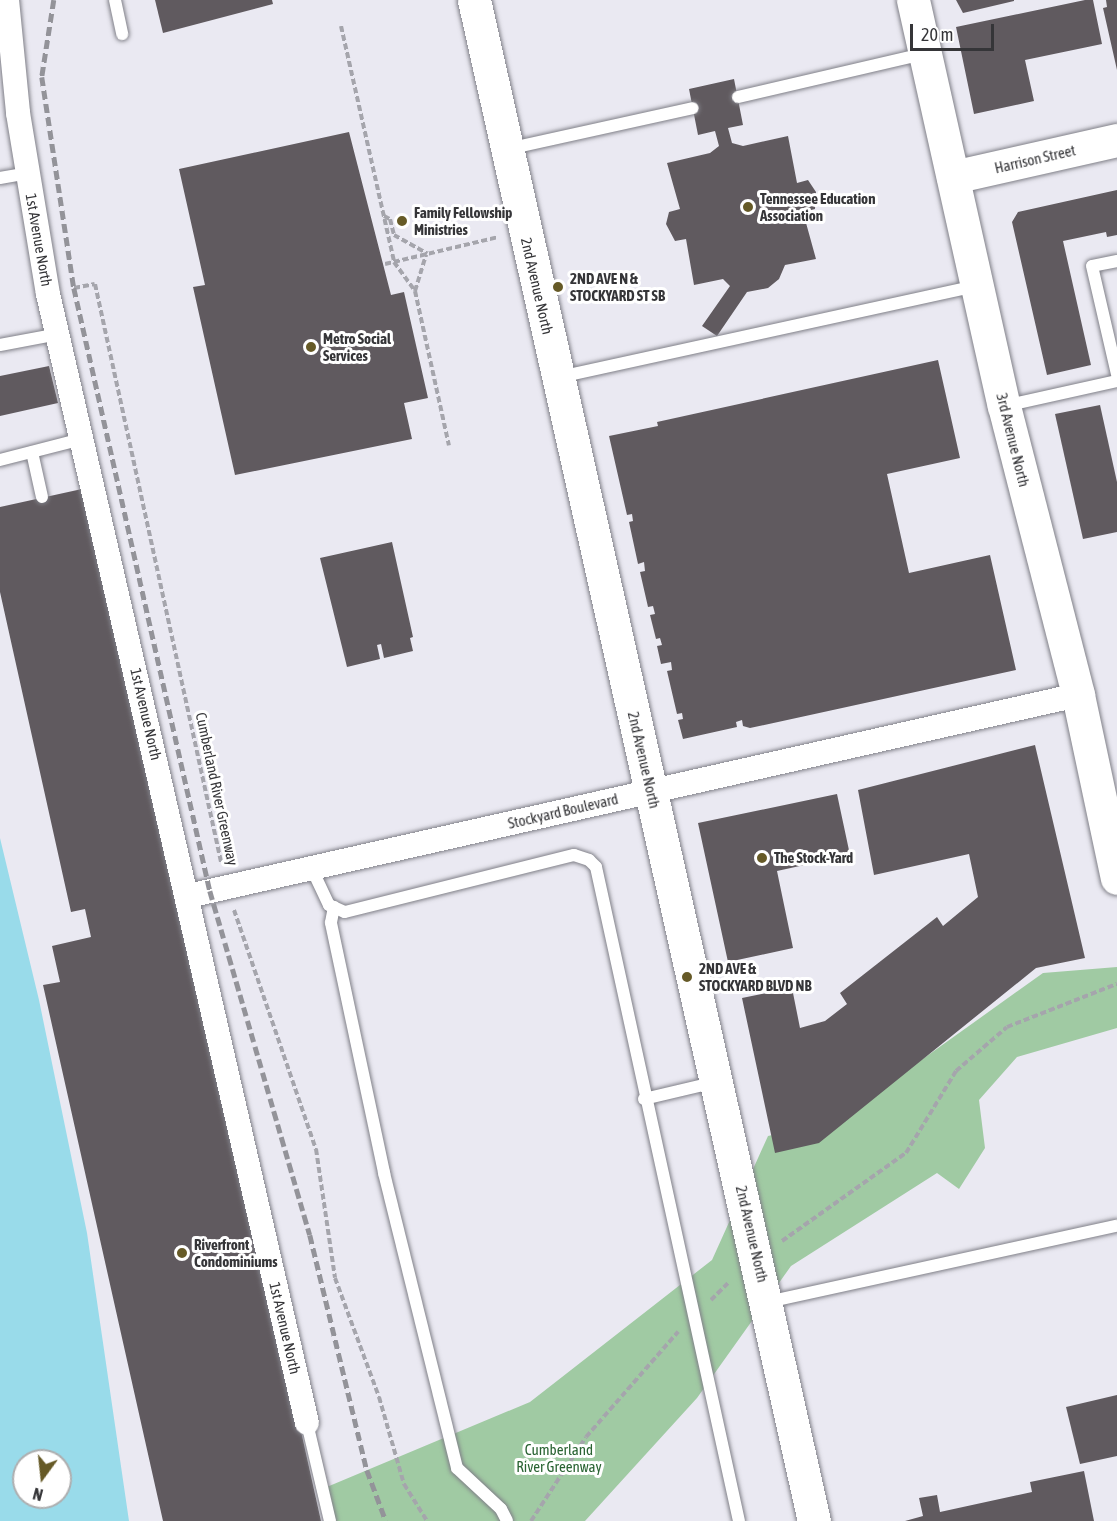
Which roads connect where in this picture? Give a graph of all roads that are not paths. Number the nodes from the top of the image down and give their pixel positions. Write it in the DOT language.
graph roads {
  1 [pos="7,0"];
  2 [pos="115,0"];
  3 [pos="474,0"];
  4 [pos="913,0"];
  5 [pos="122,34"];
  6 [pos="925,53"];
  7 [pos="738,97"];
  8 [pos="693,108"];
  9 [pos="1117,140"];
  10 [pos="506,150"];
  11 [pos="27,173"];
  12 [pos="953,177"];
  13 [pos="0,178"];
  14 [pos="1117,261"];
  15 [pos="976,285"];
  16 [pos="58,334"];
  17 [pos="0,345"];
  18 [pos="1117,374"];
  19 [pos="558,377"];
  20 [pos="1117,381"];
  21 [pos="1004,406"];
  22 [pos="82,439"];
  23 [pos="32,452"];
  24 [pos="0,460"];
  25 [pos="42,497"];
  26 [pos="1078,695"];
  27 [pos="651,792"];
  28 [pos="311,867"];
  29 [pos="1117,878"];
  30 [pos="188,896"];
  31 [pos="334,907"];
  32 [pos="717,1082"];
  33 [pos="644,1099"];
  34 [pos="1117,1226"];
  35 [pos="767,1302"];
  36 [pos="307,1424"];
  37 [pos="330,1521"];
  38 [pos="507,1521"];
  39 [pos="739,1521"];
  40 [pos="814,1521"];
  1 -- 11 [label="street, 1st Avenue North"];
  2 -- 5 [label="lane"];
  3 -- 10 [label="street, 2nd Avenue North"];
  4 -- 6 [label="street, 3rd Avenue North"];
  6 -- 7 [label="lane"];
  6 -- 12 [label="street, 3rd Avenue North"];
  8 -- 10 [label="lane"];
  9 -- 12 [label="street, Harrison Street"];
  10 -- 19 [label="street, 2nd Avenue North"];
  11 -- 13 [label="lane"];
  11 -- 16 [label="street, 1st Avenue North"];
  12 -- 15 [label="street, 3rd Avenue North"];
  14 -- 18 [label="lane"];
  15 -- 19 [label="lane"];
  15 -- 21 [label="street, 3rd Avenue North"];
  16 -- 17 [label="lane"];
  16 -- 22 [label="street, 1st Avenue North"];
  19 -- 27 [label="street, 2nd Avenue North"];
  20 -- 21 [label="lane"];
  21 -- 26 [label="street, 3rd Avenue North"];
  22 -- 23 [label="lane"];
  22 -- 30 [label="street, 1st Avenue North"];
  23 -- 24 [label="lane"];
  23 -- 25 [label="lane"];
  26 -- 27 [label="street, Stockyard Boulevard"];
  26 -- 29 [label="street, 3rd Avenue North"];
  27 -- 28 [label="street, Stockyard Boulevard"];
  27 -- 32 [label="street, 2nd Avenue North"];
  28 -- 30 [label="street, Stockyard Boulevard"];
  28 -- 31 [label="lane"];
  30 -- 36 [label="street, 1st Avenue North"];
  31 -- 33 [label="lane"];
  31 -- 38 [label="lane"];
  32 -- 33 [label="lane"];
  32 -- 35 [label="street, 2nd Avenue North"];
  33 -- 39 [label="lane"];
  34 -- 35 [label="lane"];
  35 -- 40 [label="street, 2nd Avenue North"];
  36 -- 37 [label="lane"];
}
